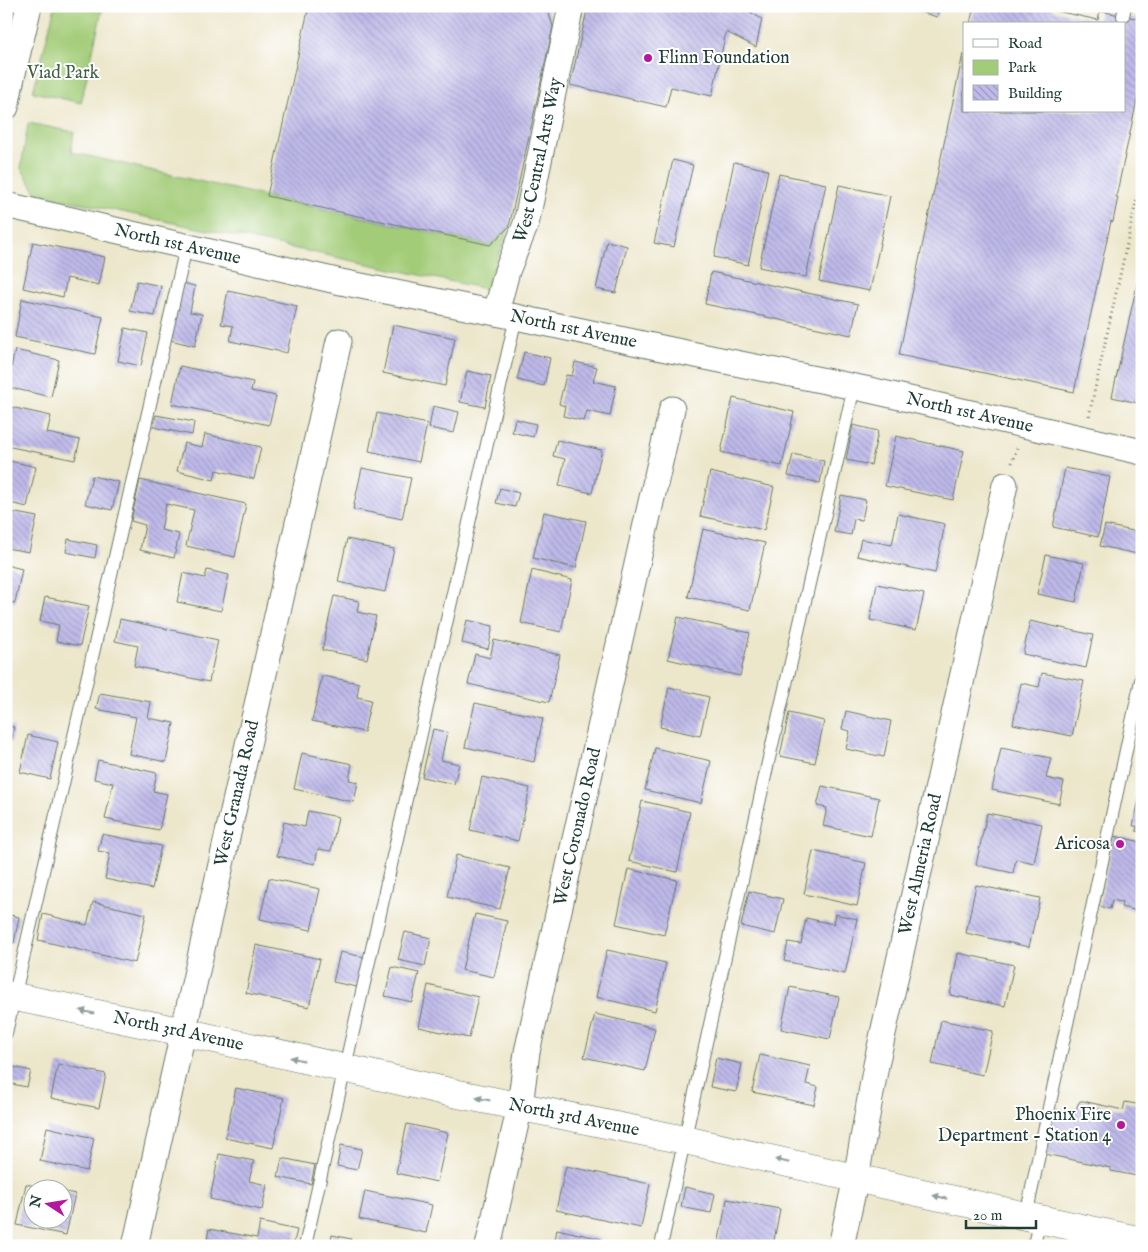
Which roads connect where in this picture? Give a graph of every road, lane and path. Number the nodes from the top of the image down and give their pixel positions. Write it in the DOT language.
graph roads {
  1 [pos="29,6"];
  2 [pos="571,6"];
  3 [pos="6,107"];
  4 [pos="1142,175"];
  5 [pos="6,205"];
  6 [pos="186,247"];
  7 [pos="506,315"];
  8 [pos="338,341"];
  9 [pos="854,387"];
  10 [pos="672,409"];
  11 [pos="1024,426"];
  12 [pos="1086,440"];
  13 [pos="1142,452"];
  14 [pos="1005,485"];
  15 [pos="1142,676"];
  16 [pos="10,996"];
  17 [pos="184,1032"];
  18 [pos="6,1033"];
  19 [pos="344,1069"];
  20 [pos="520,1106"];
  21 [pos="685,1140"];
  22 [pos="856,1178"];
  23 [pos="1033,1218"];
  24 [pos="1142,1241"];
  25 [pos="135,1246"];
  26 [pos="306,1246"];
  27 [pos="488,1246"];
  28 [pos="661,1246"];
  29 [pos="840,1246"];
  30 [pos="1034,1246"];
  1 -- 3 [label="street"];
  2 -- 7 [label="street, West Central Arts Way"];
  4 -- 12 [label="path"];
  5 -- 6 [label="street, North 1st Avenue"];
  6 -- 7 [label="street, North 1st Avenue"];
  6 -- 16 [label="lane"];
  7 -- 9 [label="street, North 1st Avenue"];
  7 -- 19 [label="lane"];
  8 -- 17 [label="street, West Granada Road"];
  9 -- 11 [label="street, North 1st Avenue"];
  9 -- 21 [label="lane"];
  10 -- 20 [label="street, West Coronado Road"];
  11 -- 12 [label="street, North 1st Avenue"];
  11 -- 14 [label="path"];
  12 -- 13 [label="street, North 1st Avenue"];
  14 -- 22 [label="street, West Almeria Road"];
  15 -- 23 [label="lane"];
  17 -- 16 [label="street, North 3rd Avenue, one-way"];
  16 -- 18 [label="lane"];
  19 -- 17 [label="street, North 3rd Avenue, one-way"];
  17 -- 25 [label="street, West Granada Road"];
  20 -- 19 [label="street, North 3rd Avenue, one-way"];
  19 -- 26 [label="lane"];
  20 -- 21 [label="street, North 3rd Avenue"];
  20 -- 27 [label="street, West Coronado Road"];
  22 -- 21 [label="street, North 3rd Avenue, one-way"];
  21 -- 28 [label="lane"];
  23 -- 22 [label="street, North 3rd Avenue, one-way"];
  22 -- 29 [label="street, West Almeria Road"];
  23 -- 24 [label="street, North 3rd Avenue"];
  23 -- 30 [label="lane"];
}
